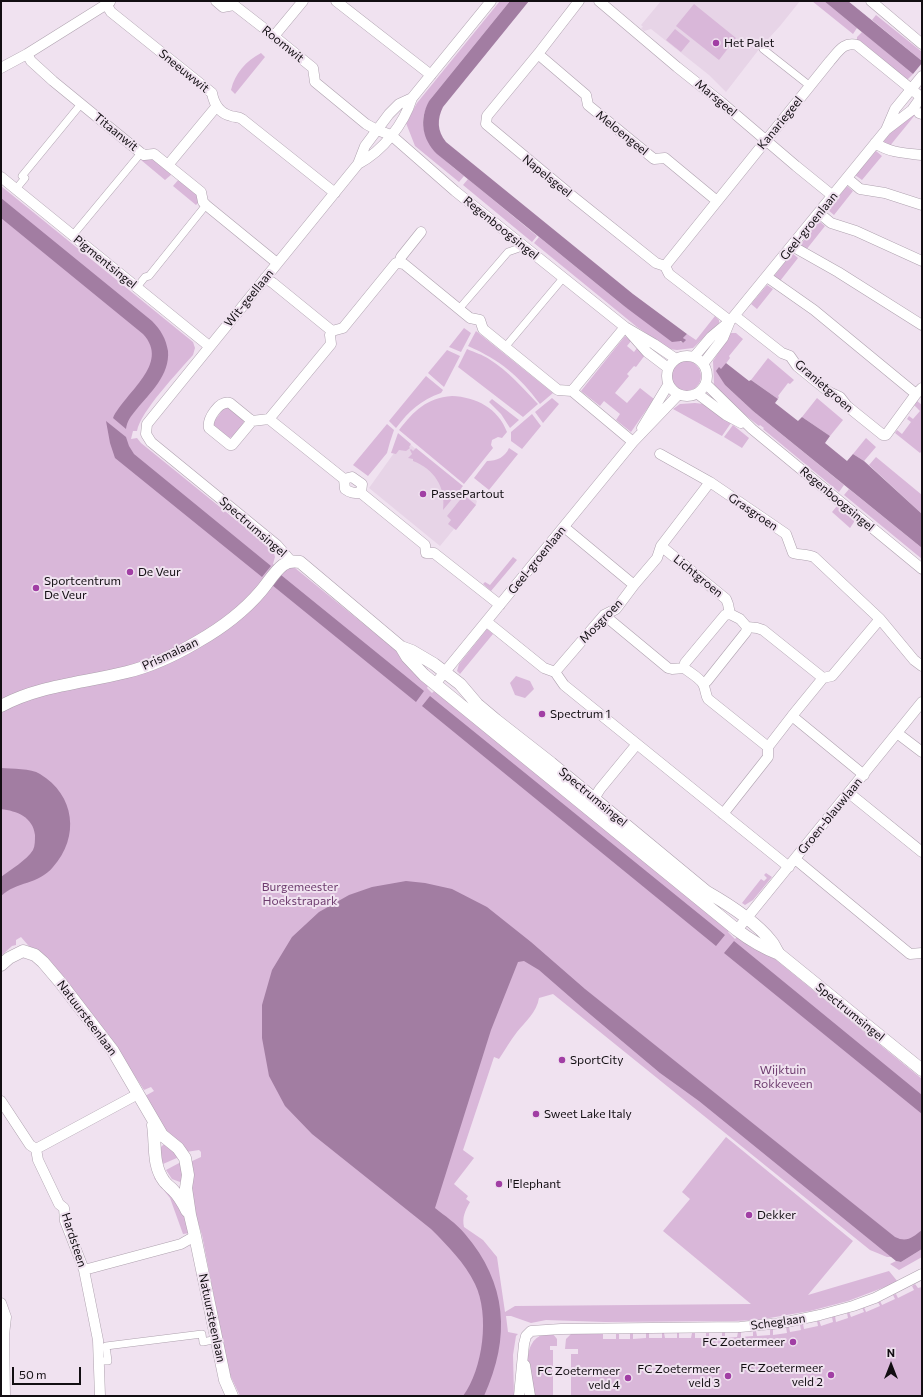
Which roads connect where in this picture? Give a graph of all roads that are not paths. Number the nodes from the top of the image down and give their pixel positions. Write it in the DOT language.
graph roads {
  1 [pos="216,1"];
  2 [pos="303,1"];
  3 [pos="336,1"];
  4 [pos="491,1"];
  5 [pos="579,1"];
  6 [pos="599,1"];
  7 [pos="871,1"];
  8 [pos="109,3"];
  9 [pos="274,36"];
  10 [pos="922,44"];
  11 [pos="763,49"];
  12 [pos="27,54"];
  13 [pos="538,54"];
  14 [pos="1,68"];
  15 [pos="431,75"];
  16 [pos="922,76"];
  17 [pos="810,86"];
  18 [pos="911,89"];
  19 [pos="921,97"];
  20 [pos="412,98"];
  21 [pos="81,104"];
  22 [pos="216,107"];
  23 [pos="377,130"];
  24 [pos="886,130"];
  25 [pos="391,135"];
  26 [pos="765,141"];
  27 [pos="875,143"];
  28 [pos="141,152"];
  29 [pos="922,155"];
  30 [pos="358,164"];
  31 [pos="168,165"];
  32 [pos="1,177"];
  33 [pos="847,178"];
  34 [pos="16,189"];
  35 [pos="335,192"];
  36 [pos="832,196"];
  37 [pos="717,200"];
  38 [pos="206,205"];
  39 [pos="922,205"];
  40 [pos="818,213"];
  41 [pos="421,232"];
  42 [pos="73,235"];
  43 [pos="524,246"];
  44 [pos="792,246"];
  45 [pos="922,261"];
  46 [pos="277,263"];
  47 [pos="399,263"];
  48 [pos="665,266"];
  49 [pos="564,277"];
  50 [pos="767,277"];
  51 [pos="265,278"];
  52 [pos="137,287"];
  53 [pos="459,309"];
  54 [pos="733,318"];
  55 [pos="922,325"];
  56 [pos="625,327"];
  57 [pos="332,331"];
  58 [pos="209,346"];
  59 [pos="506,346"];
  60 [pos="694,357"];
  61 [pos="676,359"];
  62 [pos="703,364"];
  63 [pos="668,368"];
  64 [pos="706,384"];
  65 [pos="668,385"];
  66 [pos="572,391"];
  67 [pos="919,391"];
  68 [pos="698,394"];
  69 [pos="678,395"];
  70 [pos="269,419"];
  71 [pos="252,420"];
  72 [pos="752,429"];
  73 [pos="146,434"];
  74 [pos="635,439"];
  75 [pos="660,454"];
  76 [pos="710,482"];
  77 [pos="564,527"];
  78 [pos="661,546"];
  79 [pos="287,563"];
  80 [pos="922,569"];
  81 [pos="634,585"];
  82 [pos="500,605"];
  83 [pos="730,614"];
  84 [pos="604,615"];
  85 [pos="880,619"];
  86 [pos="486,622"];
  87 [pos="747,627"];
  88 [pos="401,647"];
  89 [pos="922,666"];
  90 [pos="684,668"];
  91 [pos="555,672"];
  92 [pos="445,673"];
  93 [pos="823,678"];
  94 [pos="703,683"];
  95 [pos="435,684"];
  96 [pos="922,702"];
  97 [pos="1,706"];
  98 [pos="792,716"];
  99 [pos="897,733"];
  100 [pos="637,744"];
  101 [pos="768,747"];
  102 [pos="922,752"];
  103 [pos="864,774"];
  104 [pos="849,793"];
  105 [pos="591,803"];
  106 [pos="723,814"];
  107 [pos="922,852"];
  108 [pos="792,863"];
  109 [pos="746,918"];
  110 [pos="737,930"];
  111 [pos="779,954"];
  112 [pos="922,954"];
  113 [pos="1,965"];
  114 [pos="922,1070"];
  115 [pos="138,1094"];
  116 [pos="1,1101"];
  117 [pos="152,1119"];
  118 [pos="36,1149"];
  119 [pos="190,1215"];
  120 [pos="195,1236"];
  121 [pos="84,1270"];
  122 [pos="922,1274"];
  123 [pos="1,1303"];
  124 [pos="216,1339"];
  125 [pos="523,1353"];
  126 [pos="99,1362"];
  127 [pos="5,1396"];
  128 [pos="100,1396"];
  129 [pos="232,1396"];
  130 [pos="519,1396"];
  131 [pos="530,1396"];
  1 -- 9 [label="street, Roomwit"];
  2 -- 9 [label="street"];
  3 -- 15 [label="street"];
  4 -- 15 [label="street, Wit-geellaan"];
  5 -- 13 [label="street, Napelsgeel"];
  6 -- 26 [label="street, Marsgeel"];
  7 -- 10 [label="street"];
  8 -- 12 [label="street"];
  8 -- 22 [label="street, Sneeuwwit"];
  9 -- 23 [label="street, Roomwit"];
  11 -- 17 [label="street"];
  12 -- 14 [label="street"];
  12 -- 21 [label="street, Titaanwit"];
  13 -- 37 [label="street, Meloengeel"];
  13 -- 48 [label="street, Napelsgeel"];
  15 -- 20 [label="street, Wit-geellaan"];
  16 -- 18 [label="street, Geel-groenlaan"];
  17 -- 18 [label="street, Kanariegeel"];
  17 -- 26 [label="street, Kanariegeel"];
  18 -- 19 [label="street, Geel-groenlaan"];
  18 -- 24 [label="street, Geel-groenlaan"];
  19 -- 24 [label="street, Geel-groenlaan"];
  20 -- 23 [label="street, Wit-geellaan"];
  20 -- 25 [label="street, Wit-geellaan"];
  21 -- 28 [label="street, Titaanwit"];
  21 -- 34 [label="street"];
  22 -- 31 [label="street"];
  22 -- 35 [label="street, Sneeuwwit"];
  23 -- 25 [label="street, Regenboogsingel"];
  23 -- 30 [label="street, Wit-geellaan"];
  24 -- 27 [label="street, Geel-groenlaan"];
  25 -- 30 [label="street, Wit-geellaan"];
  25 -- 43 [label="street, Regenboogsingel"];
  26 -- 36 [label="street, Marsgeel"];
  26 -- 37 [label="street, Kanariegeel"];
  27 -- 29 [label="street"];
  27 -- 33 [label="street, Geel-groenlaan"];
  28 -- 31 [label="street, Titaanwit"];
  28 -- 42 [label="street"];
  30 -- 35 [label="street, Wit-geellaan"];
  31 -- 38 [label="street, Titaanwit"];
  32 -- 34 [label="street, Pigmentsingel"];
  33 -- 36 [label="street, Geel-groenlaan"];
  33 -- 39 [label="street"];
  34 -- 42 [label="street, Pigmentsingel"];
  35 -- 46 [label="street, Wit-geellaan"];
  36 -- 40 [label="street, Geel-groenlaan"];
  37 -- 48 [label="street, Kanariegeel"];
  38 -- 46 [label="street, Titaanwit"];
  38 -- 52 [label="street"];
  40 -- 44 [label="street, Geel-groenlaan"];
  40 -- 45 [label="street"];
  41 -- 47 [label="street"];
  42 -- 52 [label="street, Pigmentsingel"];
  43 -- 49 [label="street, Regenboogsingel"];
  43 -- 53 [label="street"];
  44 -- 50 [label="street, Geel-groenlaan"];
  44 -- 55 [label="street"];
  46 -- 51 [label="street, Wit-geellaan"];
  47 -- 53 [label="street"];
  47 -- 57 [label="street"];
  48 -- 54 [label="street, Napelsgeel"];
  49 -- 56 [label="street, Regenboogsingel"];
  49 -- 59 [label="street"];
  50 -- 54 [label="street, Geel-groenlaan"];
  50 -- 67 [label="street"];
  51 -- 57 [label="street"];
  51 -- 58 [label="street, Wit-geellaan"];
  52 -- 58 [label="street, Pigmentsingel"];
  53 -- 59 [label="street"];
  54 -- 60 [label="street, Geel-groenlaan"];
  54 -- 62 [label="street, Geel-groenlaan"];
  54 -- 67 [label="street, Granietgroen"];
  56 -- 61 [label="street, Regenboogsingel"];
  56 -- 63 [label="street, Regenboogsingel"];
  56 -- 66 [label="street"];
  57 -- 70 [label="street"];
  58 -- 73 [label="street, Wit-geellaan"];
  59 -- 66 [label="street"];
  60 -- 61 [label="street"];
  60 -- 62 [label="street"];
  61 -- 63 [label="street"];
  62 -- 64 [label="street"];
  63 -- 65 [label="street"];
  64 -- 68 [label="street"];
  64 -- 72 [label="street, Regenboogsingel"];
  65 -- 69 [label="street"];
  65 -- 74 [label="street, Geel-groenlaan"];
  66 -- 74 [label="street"];
  68 -- 69 [label="street"];
  68 -- 72 [label="street, Regenboogsingel"];
  69 -- 74 [label="street, Geel-groenlaan"];
  70 -- 71 [label="street"];
  70 -- 82 [label="street"];
  71 -- 71 [label="street"];
  72 -- 80 [label="street, Regenboogsingel"];
  73 -- 79 [label="street, Spectrumsingel"];
  74 -- 77 [label="street, Geel-groenlaan"];
  75 -- 76 [label="street, Grasgroen"];
  76 -- 78 [label="street"];
  76 -- 85 [label="street, Grasgroen"];
  77 -- 81 [label="street"];
  77 -- 82 [label="street, Geel-groenlaan"];
  78 -- 81 [label="street"];
  78 -- 83 [label="street, Lichtgroen"];
  79 -- 88 [label="street, Spectrumsingel"];
  79 -- 97 [label="street, Prismalaan"];
  81 -- 84 [label="street, Mosgroen"];
  82 -- 86 [label="street, Geel-groenlaan"];
  83 -- 87 [label="street"];
  83 -- 90 [label="street"];
  84 -- 90 [label="street"];
  84 -- 91 [label="street, Mosgroen"];
  85 -- 89 [label="street, Grasgroen"];
  85 -- 93 [label="street"];
  86 -- 91 [label="street"];
  86 -- 92 [label="street, Geel-groenlaan"];
  87 -- 93 [label="street"];
  87 -- 94 [label="street"];
  88 -- 92 [label="street, Spectrumsingel"];
  88 -- 95 [label="street, Spectrumsingel"];
  90 -- 94 [label="street"];
  91 -- 100 [label="street"];
  92 -- 95 [label="street, Geel-groenlaan"];
  92 -- 105 [label="street, Spectrumsingel"];
  93 -- 98 [label="street"];
  94 -- 101 [label="street"];
  95 -- 105 [label="street, Spectrumsingel"];
  96 -- 99 [label="street, Groen-blauwlaan"];
  98 -- 101 [label="street"];
  98 -- 103 [label="street"];
  99 -- 102 [label="street"];
  99 -- 103 [label="street, Groen-blauwlaan"];
  100 -- 105 [label="street"];
  100 -- 106 [label="street"];
  101 -- 106 [label="street"];
  103 -- 104 [label="street, Groen-blauwlaan"];
  104 -- 107 [label="street"];
  104 -- 108 [label="street, Groen-blauwlaan"];
  105 -- 109 [label="street, Spectrumsingel"];
  105 -- 110 [label="street, Spectrumsingel"];
  106 -- 108 [label="street"];
  108 -- 109 [label="street, Groen-blauwlaan"];
  108 -- 112 [label="street"];
  109 -- 110 [label="street, Groen-blauwlaan"];
  109 -- 111 [label="street, Spectrumsingel"];
  110 -- 111 [label="street, Spectrumsingel"];
  111 -- 114 [label="street, Spectrumsingel"];
  113 -- 115 [label="street, Natuursteenlaan"];
  115 -- 117 [label="street, Natuursteenlaan"];
  115 -- 118 [label="street"];
  116 -- 118 [label="street, Hardsteen"];
  117 -- 119 [label="street, Natuursteenlaan"];
  117 -- 119 [label="street, Natuursteenlaan"];
  118 -- 121 [label="street, Hardsteen"];
  119 -- 120 [label="street, Natuursteenlaan"];
  120 -- 121 [label="street"];
  120 -- 124 [label="street, Natuursteenlaan"];
  121 -- 126 [label="street, Hardsteen"];
  122 -- 125 [label="street, Scheglaan"];
  123 -- 127 [label="street"];
  124 -- 126 [label="street"];
  124 -- 129 [label="street, Natuursteenlaan"];
  125 -- 130 [label="street, Scheglaan"];
  125 -- 131 [label="street, Scheglaan"];
  126 -- 128 [label="street, Hardsteen"];
}
